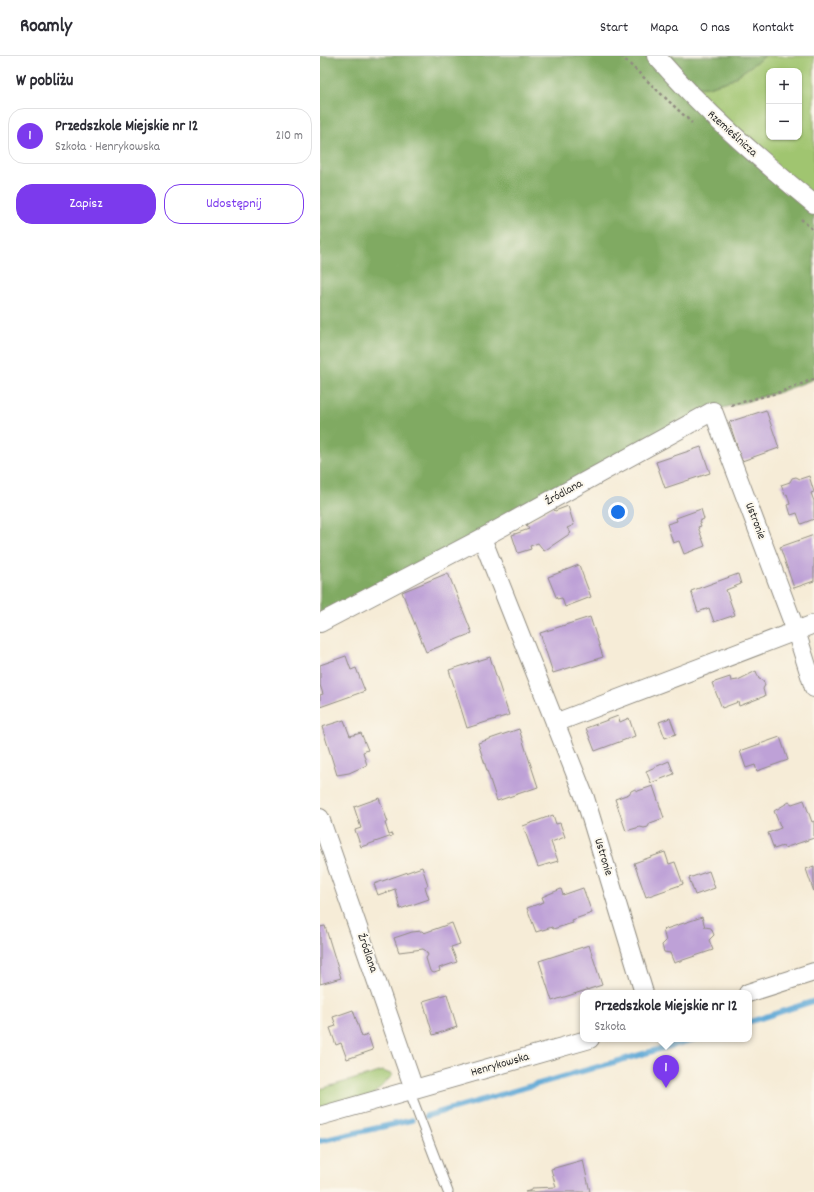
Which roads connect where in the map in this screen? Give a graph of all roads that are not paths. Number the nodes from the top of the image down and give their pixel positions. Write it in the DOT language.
graph roads {
  1 [pos="656,56"];
  2 [pos="814,204"];
  3 [pos="714,411"];
  4 [pos="482,538"];
  5 [pos="320,623"];
  6 [pos="814,624"];
  7 [pos="796,631"];
  8 [pos="814,688"];
  9 [pos="556,723"];
  10 [pos="320,818"];
  11 [pos="814,972"];
  12 [pos="643,990"];
  13 [pos="752,992"];
  14 [pos="580,1042"];
  15 [pos="411,1090"];
  16 [pos="320,1116"];
  17 [pos="448,1192"];
  1 -- 2 [label="street, Rzemieślnicza"];
  3 -- 4 [label="street, Źródlana"];
  3 -- 7 [label="street, Ustronie"];
  4 -- 5 [label="street, Źródlana"];
  4 -- 9 [label="street, Ustronie"];
  6 -- 7 [label="street"];
  7 -- 8 [label="street, Ustronie"];
  7 -- 9 [label="street"];
  9 -- 12 [label="street, Ustronie"];
  10 -- 15 [label="street, Źródlana"];
  11 -- 13 [label="street"];
  14 -- 15 [label="street, Henrykowska"];
  15 -- 16 [label="street, Henrykowska"];
  15 -- 17 [label="lane"];
}
